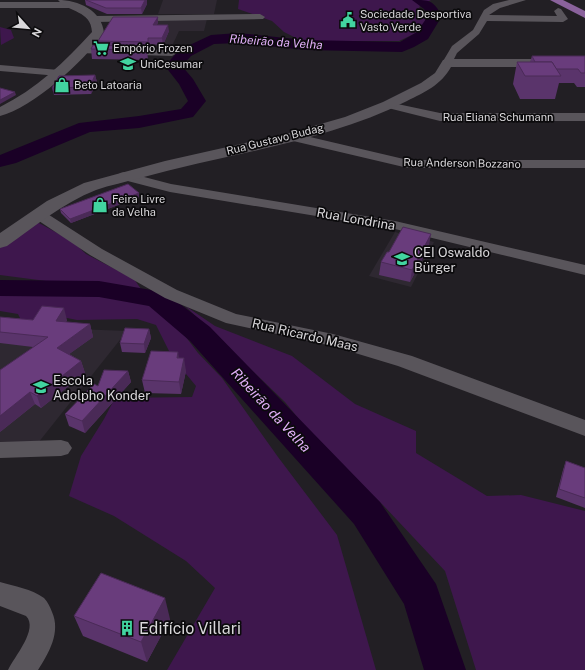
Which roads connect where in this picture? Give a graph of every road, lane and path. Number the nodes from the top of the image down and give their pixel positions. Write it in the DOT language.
graph roads {
  1 [pos="522,0"];
  2 [pos="68,2"];
  3 [pos="563,3"];
  4 [pos="0,5"];
  5 [pos="585,8"];
  6 [pos="585,15"];
  7 [pos="260,17"];
  8 [pos="484,18"];
  9 [pos="95,19"];
  10 [pos="82,51"];
  11 [pos="172,53"];
  12 [pos="447,63"];
  13 [pos="585,64"];
  14 [pos="0,68"];
  15 [pos="59,73"];
  16 [pos="388,105"];
  17 [pos="0,112"];
  18 [pos="585,116"];
  19 [pos="293,136"];
  20 [pos="585,164"];
  21 [pos="125,176"];
  22 [pos="38,214"];
  23 [pos="0,242"];
  24 [pos="585,270"];
  25 [pos="585,428"];
  26 [pos="61,448"];
  27 [pos="0,450"];
  28 [pos="0,594"];
  29 [pos="22,670"];
  1 -- 8 [label="street, Rua Gustavo Budag"];
  2 -- 4 [label="street"];
  2 -- 9 [label="street"];
  3 -- 5 [label="main road"];
  3 -- 6 [label="main road"];
  3 -- 8 [label="street"];
  7 -- 9 [label="street"];
  8 -- 12 [label="street, Rua Gustavo Budag"];
  9 -- 10 [label="street"];
  10 -- 11 [label="street"];
  10 -- 15 [label="street"];
  12 -- 13 [label="street"];
  12 -- 16 [label="street, Rua Gustavo Budag"];
  14 -- 15 [label="street"];
  15 -- 17 [label="street"];
  16 -- 18 [label="street, Rua Eliana Schumann"];
  16 -- 19 [label="street, Rua Gustavo Budag"];
  19 -- 20 [label="street, Rua Anderson Bozzano"];
  19 -- 21 [label="street, Rua Gustavo Budag"];
  21 -- 22 [label="street, Rua Gustavo Budag"];
  21 -- 24 [label="street, Rua Londrina"];
  22 -- 23 [label="street, Rua Gustavo Budag"];
  22 -- 25 [label="street, Rua Ricardo Maas"];
  26 -- 27 [label="street"];
  28 -- 29 [label="street"];
}
